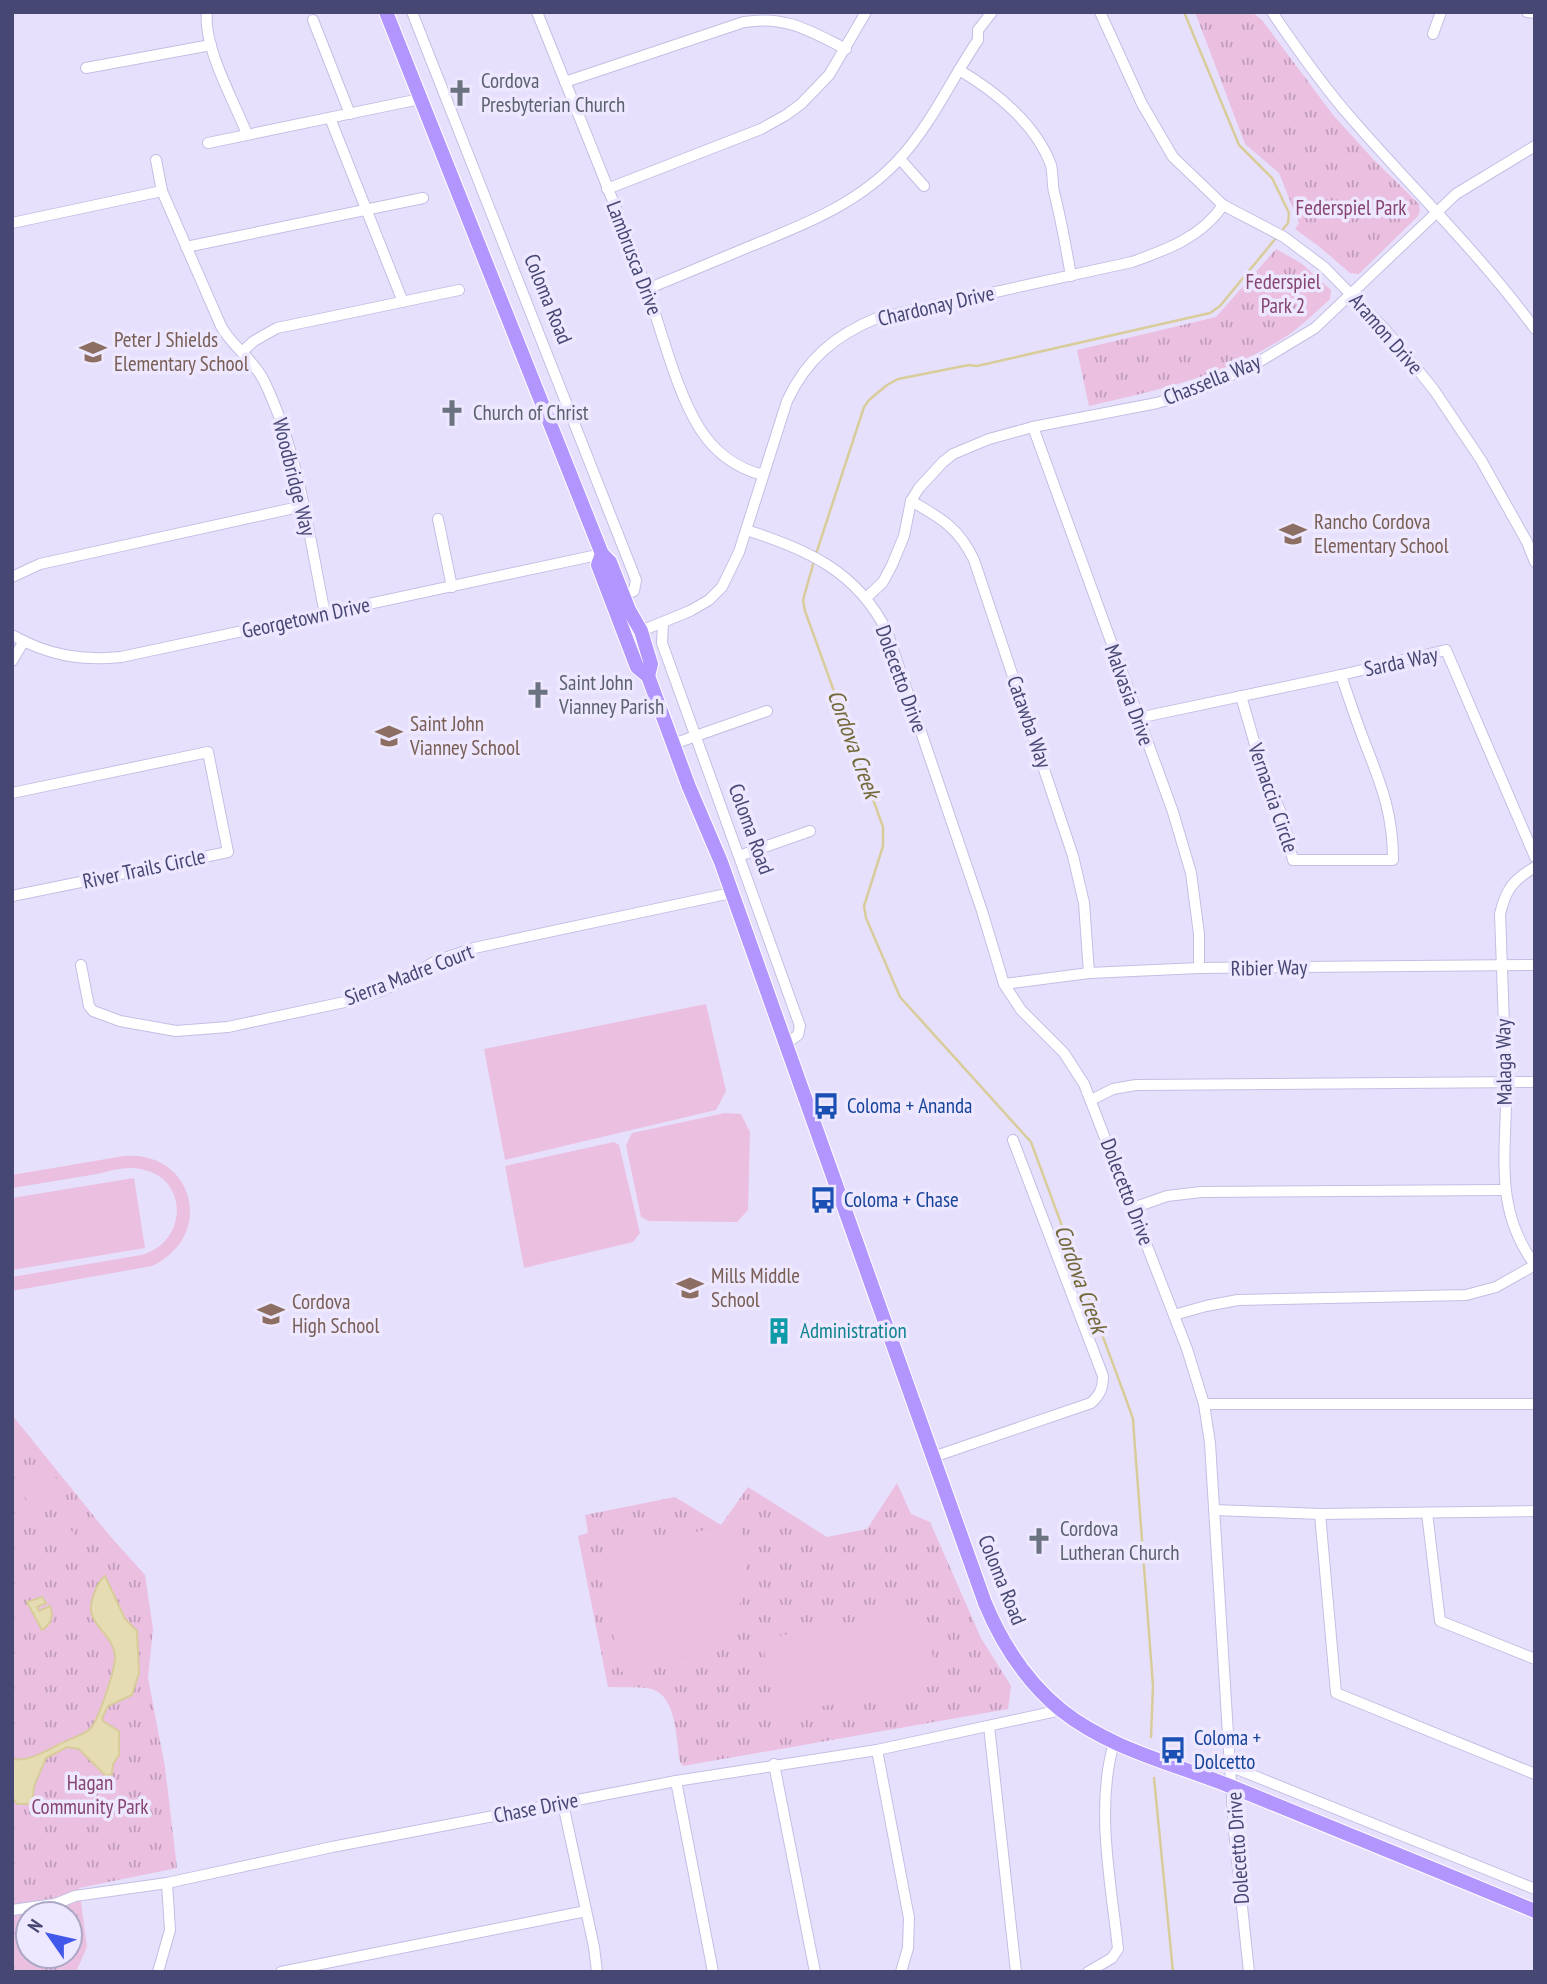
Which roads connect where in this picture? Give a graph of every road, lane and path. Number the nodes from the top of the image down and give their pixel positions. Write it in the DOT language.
graph roads {
  1 [pos="208,12"];
  2 [pos="386,12"];
  3 [pos="412,12"];
  4 [pos="537,12"];
  5 [pos="866,12"];
  6 [pos="1100,12"];
  7 [pos="1272,12"];
  8 [pos="1441,12"];
  9 [pos="1527,12"];
  10 [pos="989,13"];
  11 [pos="1535,13"];
  12 [pos="313,20"];
  13 [pos="1433,34"];
  14 [pos="211,45"];
  15 [pos="846,49"];
  16 [pos="86,68"];
  17 [pos="959,69"];
  18 [pos="565,82"];
  19 [pos="420,99"];
  20 [pos="350,114"];
  21 [pos="330,118"];
  22 [pos="247,134"];
  23 [pos="208,143"];
  24 [pos="1535,146"];
  25 [pos="900,159"];
  26 [pos="156,160"];
  27 [pos="924,186"];
  28 [pos="607,189"];
  29 [pos="162,191"];
  30 [pos="423,198"];
  31 [pos="1223,205"];
  32 [pos="366,210"];
  33 [pos="1437,213"];
  34 [pos="12,223"];
  35 [pos="186,247"];
  36 [pos="1071,276"];
  37 [pos="647,289"];
  38 [pos="458,290"];
  39 [pos="1353,294"];
  40 [pos="402,302"];
  41 [pos="1535,328"];
  42 [pos="243,351"];
  43 [pos="1033,427"];
  44 [pos="763,475"];
  45 [pos="911,501"];
  46 [pos="303,506"];
  47 [pos="439,519"];
  48 [pos="746,530"];
  49 [pos="602,554"];
  50 [pos="1535,562"];
  51 [pos="12,577"];
  52 [pos="452,587"];
  53 [pos="623,595"];
  54 [pos="866,598"];
  55 [pos="325,614"];
  56 [pos="663,623"];
  57 [pos="641,631"];
  58 [pos="12,635"];
  59 [pos="24,641"];
  60 [pos="12,661"];
  61 [pos="636,663"];
  62 [pos="1341,675"];
  63 [pos="648,677"];
  64 [pos="1241,696"];
  65 [pos="766,711"];
  66 [pos="1138,718"];
  67 [pos="695,736"];
  68 [pos="673,744"];
  69 [pos="12,793"];
  70 [pos="810,831"];
  71 [pos="739,856"];
  72 [pos="1535,857"];
  73 [pos="1535,867"];
  74 [pos="732,893"];
  75 [pos="12,896"];
  76 [pos="81,965"];
  77 [pos="1501,965"];
  78 [pos="1535,965"];
  79 [pos="1199,968"];
  80 [pos="1089,973"];
  81 [pos="1004,984"];
  82 [pos="786,1044"];
  83 [pos="1506,1082"];
  84 [pos="1535,1082"];
  85 [pos="1091,1100"];
  86 [pos="1013,1140"];
  87 [pos="1504,1190"];
  88 [pos="1133,1208"];
  89 [pos="1535,1265"];
  90 [pos="1174,1315"];
  91 [pos="1204,1404"];
  92 [pos="1535,1404"];
  93 [pos="933,1457"];
  94 [pos="1215,1510"];
  95 [pos="1535,1511"];
  96 [pos="1427,1513"];
  97 [pos="1320,1514"];
  98 [pos="1535,1659"];
  99 [pos="1061,1710"];
  100 [pos="989,1726"];
  101 [pos="1114,1743"];
  102 [pos="877,1750"];
  103 [pos="774,1764"];
  104 [pos="1232,1767"];
  105 [pos="1535,1774"];
  106 [pos="676,1781"];
  107 [pos="1233,1787"];
  108 [pos="563,1804"];
  109 [pos="167,1883"];
  110 [pos="1535,1889"];
  111 [pos="12,1910"];
  112 [pos="586,1911"];
  113 [pos="1535,1911"];
  114 [pos="158,1972"];
  115 [pos="281,1972"];
  116 [pos="597,1972"];
  117 [pos="713,1972"];
  118 [pos="815,1972"];
  119 [pos="901,1972"];
  120 [pos="1016,1972"];
  121 [pos="1088,1972"];
  122 [pos="1249,1972"];
  1 -- 14 [label="street"];
  2 -- 19 [label="main road, Coloma Road"];
  3 -- 53 [label="street, Coloma Road"];
  4 -- 18 [label="street, Lambrusca Drive"];
  5 -- 15 [label="street"];
  6 -- 31 [label="street, Aramon Drive"];
  7 -- 33 [label="street"];
  8 -- 13 [label="street"];
  9 -- 11 [label="street"];
  10 -- 17 [label="street"];
  12 -- 20 [label="street"];
  14 -- 16 [label="street"];
  14 -- 22 [label="street"];
  15 -- 18 [label="street"];
  15 -- 28 [label="street"];
  17 -- 25 [label="street"];
  17 -- 36 [label="street"];
  18 -- 28 [label="street, Lambrusca Drive"];
  19 -- 20 [label="street"];
  19 -- 49 [label="main road, Coloma Road"];
  20 -- 21 [label="street"];
  21 -- 22 [label="street"];
  21 -- 32 [label="street"];
  22 -- 23 [label="street"];
  24 -- 33 [label="street, Chassella Way"];
  25 -- 27 [label="street"];
  25 -- 37 [label="street"];
  26 -- 29 [label="street, Woodbridge Way"];
  28 -- 37 [label="street, Lambrusca Drive"];
  29 -- 34 [label="street"];
  29 -- 35 [label="street, Woodbridge Way"];
  30 -- 32 [label="street"];
  31 -- 36 [label="street, Chardonay Drive"];
  31 -- 39 [label="street, Aramon Drive"];
  32 -- 35 [label="street"];
  32 -- 40 [label="street"];
  33 -- 39 [label="street, Chassella Way"];
  33 -- 41 [label="street"];
  35 -- 42 [label="street, Woodbridge Way"];
  36 -- 44 [label="street, Chardonay Drive"];
  37 -- 44 [label="street, Lambrusca Drive"];
  38 -- 40 [label="street"];
  39 -- 43 [label="street, Chassella Way"];
  39 -- 50 [label="street, Aramon Drive"];
  40 -- 42 [label="street"];
  42 -- 46 [label="street, Woodbridge Way"];
  43 -- 45 [label="street, Chassella Way"];
  43 -- 66 [label="street, Malvasia Drive"];
  44 -- 48 [label="street, Chardonay Drive"];
  45 -- 54 [label="street, Chassella Way"];
  45 -- 80 [label="street, Catawba Way"];
  46 -- 51 [label="street"];
  46 -- 55 [label="street, Woodbridge Way"];
  47 -- 52 [label="street"];
  48 -- 54 [label="street, Dolecetto Drive"];
  48 -- 56 [label="street, Chardonay Drive"];
  49 -- 52 [label="street, Georgetown Drive"];
  49 -- 53 [label="main road, Coloma Road"];
  49 -- 61 [label="main road, Coloma Road"];
  52 -- 55 [label="street, Georgetown Drive"];
  53 -- 57 [label="main road, Coloma Road"];
  54 -- 81 [label="street, Dolecetto Drive"];
  55 -- 59 [label="street, Georgetown Drive"];
  56 -- 57 [label="street, Chardonay Drive"];
  56 -- 67 [label="street, Coloma Road"];
  57 -- 61 [label="main road"];
  57 -- 63 [label="main road, Coloma Road"];
  58 -- 59 [label="street, Georgetown Drive"];
  59 -- 60 [label="street"];
  61 -- 63 [label="main road, Coloma Road"];
  62 -- 64 [label="street, Sarda Way"];
  62 -- 64 [label="street, Vernaccia Circle"];
  62 -- 72 [label="street, Sarda Way"];
  63 -- 68 [label="main road, Coloma Road"];
  64 -- 66 [label="street, Sarda Way"];
  65 -- 67 [label="street"];
  66 -- 79 [label="street, Malvasia Drive"];
  67 -- 68 [label="street"];
  67 -- 71 [label="street, Coloma Road"];
  68 -- 74 [label="main road, Coloma Road"];
  69 -- 75 [label="street, River Trails Circle"];
  70 -- 71 [label="street"];
  71 -- 82 [label="street, Coloma Road"];
  73 -- 77 [label="street, Malaga Way"];
  74 -- 76 [label="street, Sierra Madre Court"];
  74 -- 82 [label="main road, Coloma Road"];
  77 -- 78 [label="street, Ribier Way"];
  77 -- 79 [label="street, Ribier Way"];
  77 -- 83 [label="street, Malaga Way"];
  79 -- 80 [label="street, Ribier Way"];
  80 -- 81 [label="street, Ribier Way"];
  81 -- 85 [label="street, Dolecetto Drive"];
  82 -- 93 [label="main road, Coloma Road"];
  83 -- 84 [label="street"];
  83 -- 85 [label="street"];
  83 -- 87 [label="street, Malaga Way"];
  85 -- 88 [label="street, Dolecetto Drive"];
  86 -- 93 [label="street"];
  87 -- 88 [label="street"];
  87 -- 89 [label="street, Malaga Way"];
  88 -- 90 [label="street, Dolecetto Drive"];
  89 -- 90 [label="street"];
  90 -- 91 [label="street, Dolecetto Drive"];
  91 -- 92 [label="street"];
  91 -- 94 [label="street, Dolecetto Drive"];
  93 -- 99 [label="main road, Coloma Road"];
  94 -- 97 [label="street"];
  94 -- 104 [label="street, Dolecetto Drive"];
  95 -- 96 [label="street"];
  96 -- 97 [label="street"];
  96 -- 98 [label="street"];
  97 -- 105 [label="street"];
  99 -- 100 [label="street, Chase Drive"];
  99 -- 101 [label="main road, Coloma Road"];
  100 -- 102 [label="street, Chase Drive"];
  100 -- 120 [label="street"];
  101 -- 107 [label="main road, Coloma Road"];
  101 -- 121 [label="street"];
  102 -- 103 [label="street, Chase Drive"];
  102 -- 119 [label="street"];
  103 -- 106 [label="street, Chase Drive"];
  103 -- 118 [label="street"];
  104 -- 107 [label="street, Dolecetto Drive"];
  104 -- 110 [label="street"];
  106 -- 108 [label="street, Chase Drive"];
  106 -- 117 [label="street"];
  107 -- 113 [label="main road, Coloma Road"];
  107 -- 122 [label="street, Dolecetto Drive"];
  108 -- 109 [label="street, Chase Drive"];
  108 -- 112 [label="street"];
  109 -- 111 [label="street, Chase Drive"];
  109 -- 114 [label="street"];
  112 -- 115 [label="street"];
  112 -- 116 [label="street"];
}
